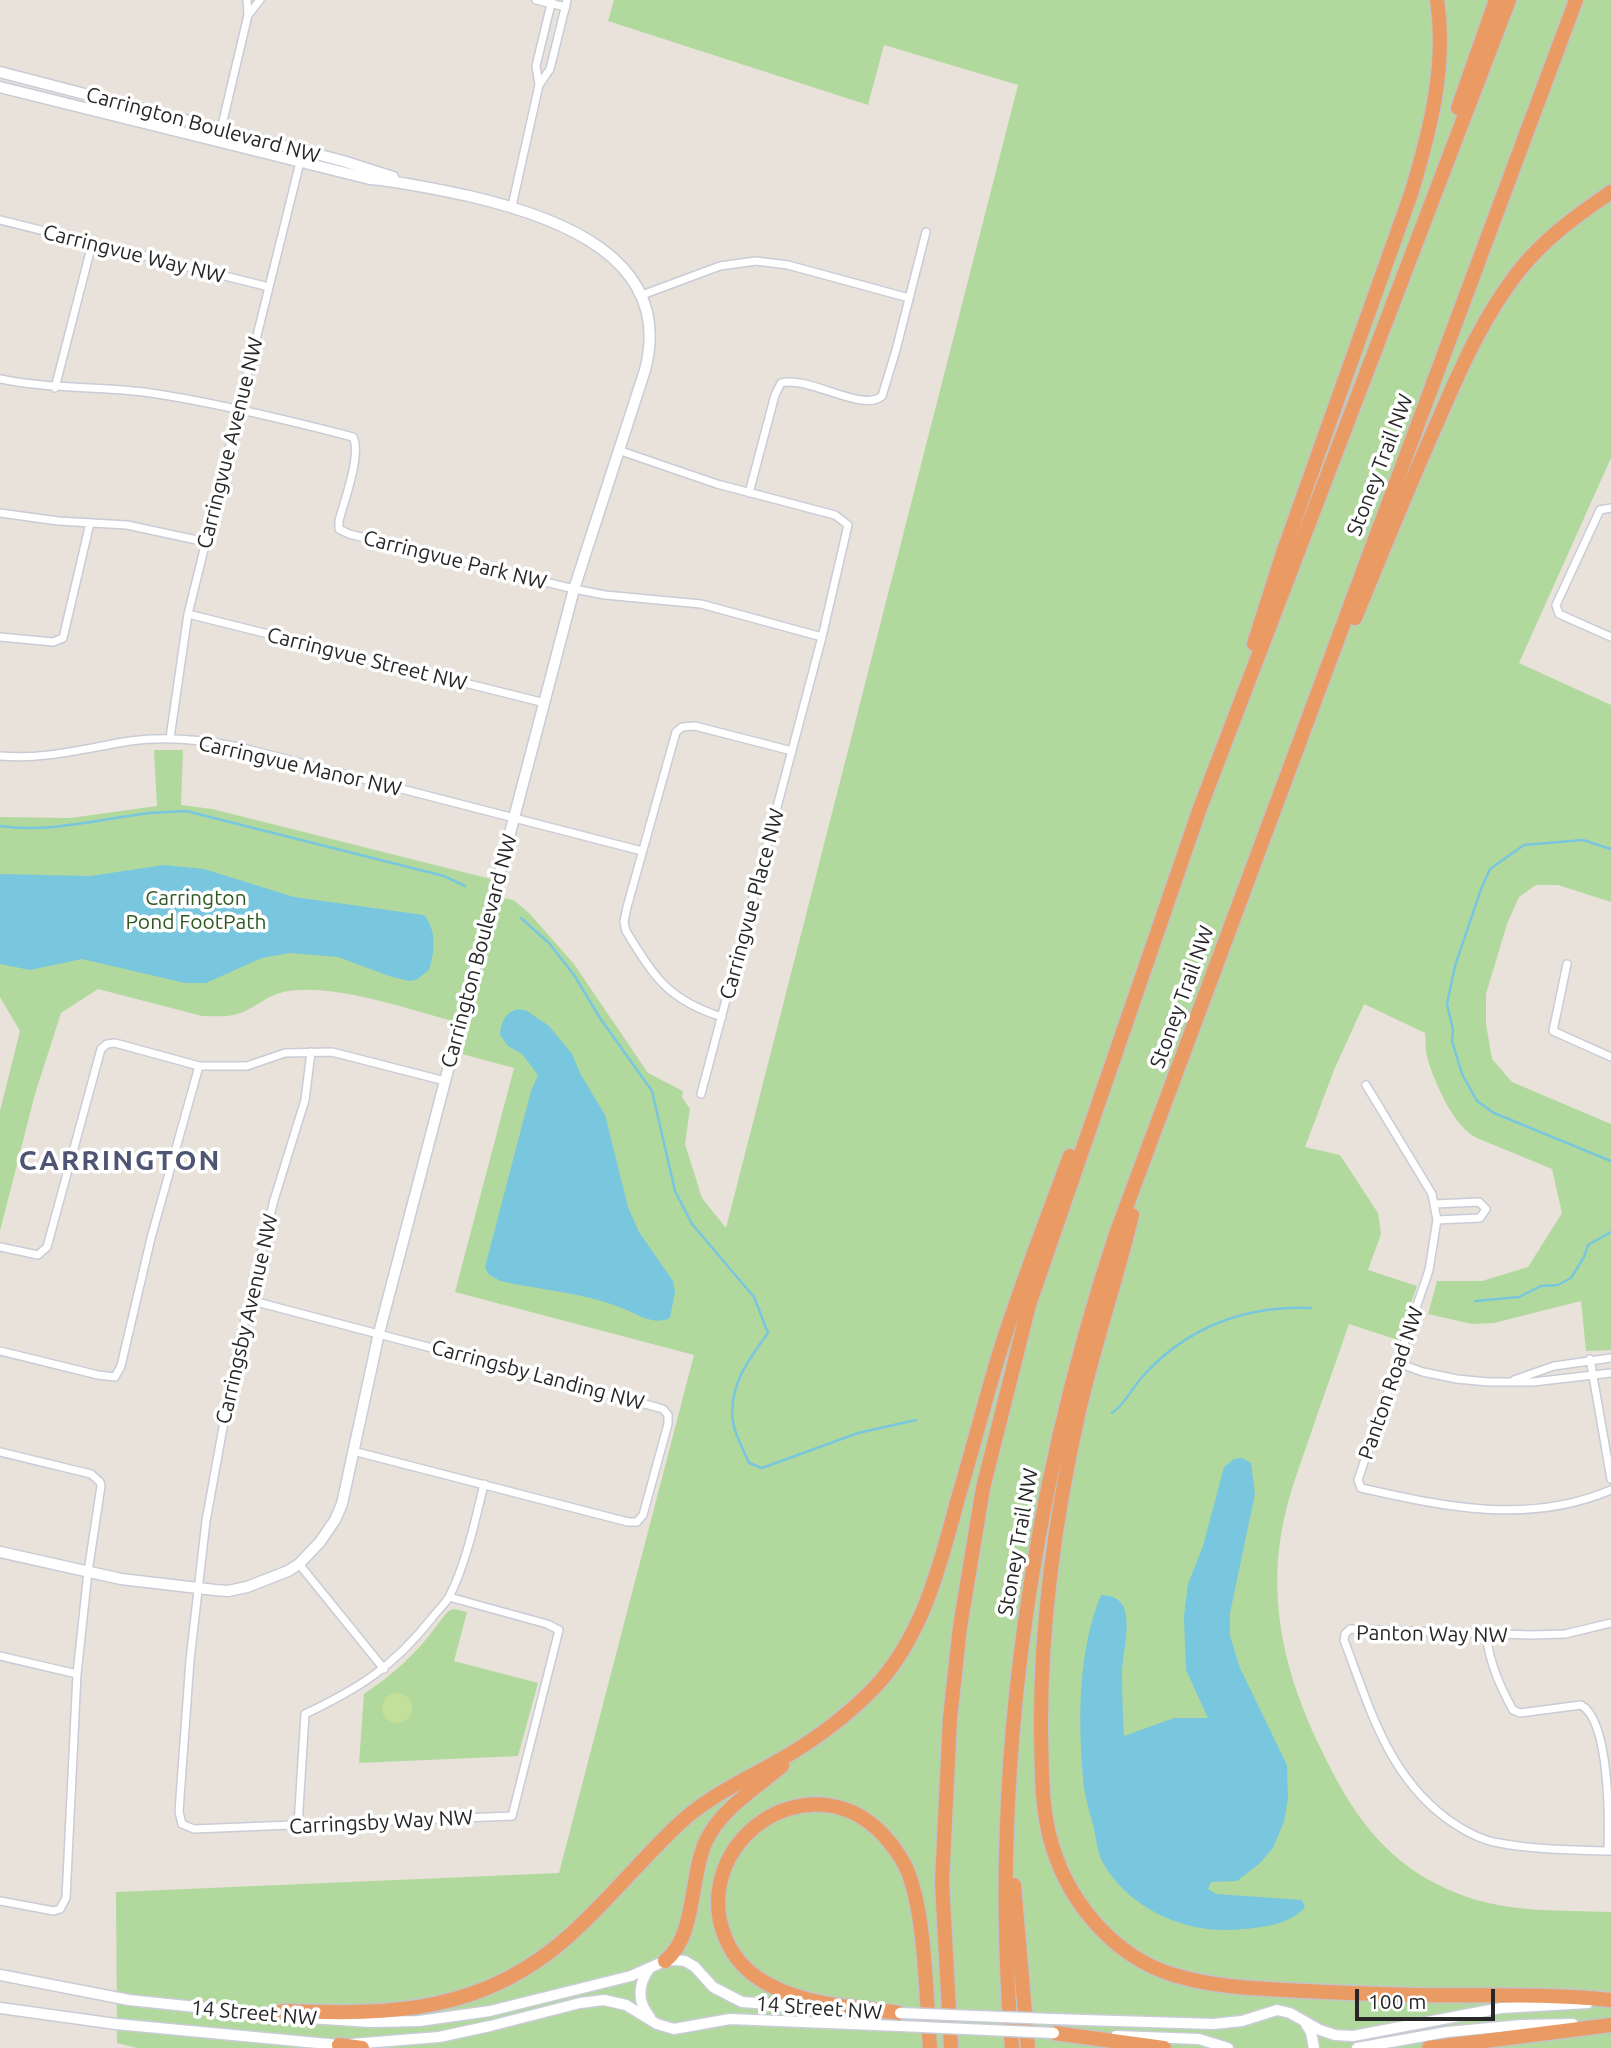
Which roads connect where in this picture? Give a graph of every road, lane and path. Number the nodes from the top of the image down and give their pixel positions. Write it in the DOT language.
graph roads {
  1 [pos="247,0"];
  2 [pos="260,0"];
  3 [pos="536,0"];
  4 [pos="1437,0"];
  5 [pos="1496,0"];
  6 [pos="1509,0"];
  7 [pos="1576,0"];
  8 [pos="552,2"];
  9 [pos="566,4"];
  10 [pos="248,15"];
  11 [pos="0,72"];
  12 [pos="539,85"];
  13 [pos="0,87"];
  14 [pos="16,90"];
  15 [pos="0,94"];
  16 [pos="221,129"];
  17 [pos="218,142"];
  18 [pos="301,156"];
  19 [pos="1611,192"];
  20 [pos="512,206"];
  21 [pos="1431,206"];
  22 [pos="0,219"];
  23 [pos="926,232"];
  24 [pos="92,244"];
  25 [pos="269,287"];
  26 [pos="642,295"];
  27 [pos="909,298"];
  28 [pos="0,379"];
  29 [pos="55,388"];
  30 [pos="239,409"];
  31 [pos="618,450"];
  32 [pos="749,493"];
  33 [pos="1611,508"];
  34 [pos="0,513"];
  35 [pos="90,523"];
  36 [pos="206,542"];
  37 [pos="574,589"];
  38 [pos="188,614"];
  39 [pos="822,636"];
  40 [pos="0,637"];
  41 [pos="1611,637"];
  42 [pos="545,703"];
  43 [pos="170,738"];
  44 [pos="792,751"];
  45 [pos="0,756"];
  46 [pos="1200,808"];
  47 [pos="514,819"];
  48 [pos="642,851"];
  49 [pos="1255,858"];
  50 [pos="1567,964"];
  51 [pos="1133,999"];
  52 [pos="722,1017"];
  53 [pos="311,1052"];
  54 [pos="1611,1057"];
  55 [pos="199,1066"];
  56 [pos="445,1081"];
  57 [pos="1366,1085"];
  58 [pos="701,1094"];
  59 [pos="1142,1167"];
  60 [pos="1435,1204"];
  61 [pos="1437,1220"];
  62 [pos="0,1247"];
  63 [pos="249,1300"];
  64 [pos="379,1333"];
  65 [pos="0,1351"];
  66 [pos="1611,1358"];
  67 [pos="1590,1359"];
  68 [pos="1398,1363"];
  69 [pos="1592,1373"];
  70 [pos="1611,1373"];
  71 [pos="1510,1381"];
  72 [pos="353,1451"];
  73 [pos="0,1452"];
  74 [pos="1611,1479"];
  75 [pos="484,1484"];
  76 [pos="1611,1490"];
  77 [pos="0,1552"];
  78 [pos="299,1564"];
  79 [pos="88,1573"];
  80 [pos="197,1588"];
  81 [pos="449,1597"];
  82 [pos="1611,1623"];
  83 [pos="1486,1635"];
  84 [pos="0,1656"];
  85 [pos="384,1668"];
  86 [pos="77,1674"];
  87 [pos="816,1738"];
  88 [pos="1008,1805"];
  89 [pos="298,1825"];
  90 [pos="1610,1851"];
  91 [pos="0,1901"];
  92 [pos="665,1961"];
  93 [pos="650,1968"];
  94 [pos="0,1975"];
  95 [pos="0,1981"];
  96 [pos="49,1985"];
  97 [pos="1611,2001"];
  98 [pos="0,2008"];
  99 [pos="268,2015"];
  100 [pos="900,2020"];
  101 [pos="1305,2022"];
  102 [pos="657,2024"];
  103 [pos="1611,2024"];
  104 [pos="1053,2026"];
  105 [pos="339,2045"];
  106 [pos="362,2048"];
  107 [pos="930,2048"];
  108 [pos="951,2048"];
  109 [pos="1012,2048"];
  110 [pos="1028,2048"];
  111 [pos="1164,2048"];
  112 [pos="1228,2048"];
  113 [pos="1314,2048"];
  114 [pos="1357,2048"];
  115 [pos="1429,2048"];
  1 -- 10 [label="street"];
  2 -- 10 [label="street"];
  3 -- 8 [label="street"];
  4 -- 46 [label="highway"];
  5 -- 21 [label="highway"];
  6 -- 21 [label="highway, Stoney Trail NW"];
  7 -- 49 [label="highway, Stoney Trail NW"];
  8 -- 9 [label="street"];
  8 -- 12 [label="street"];
  9 -- 12 [label="street"];
  10 -- 16 [label="street"];
  11 -- 16 [label="street, Carrington Boulevard NW"];
  12 -- 20 [label="street"];
  13 -- 14 [label="street, Carrington Boulevard NW"];
  14 -- 15 [label="street"];
  14 -- 17 [label="street, Carrington Boulevard NW"];
  16 -- 17 [label="street"];
  16 -- 18 [label="street, Carrington Boulevard NW"];
  17 -- 18 [label="street, Carrington Boulevard NW"];
  18 -- 20 [label="street, Carrington Boulevard NW"];
  18 -- 25 [label="street, Carringvue Avenue NW"];
  19 -- 49 [label="highway"];
  20 -- 26 [label="street, Carrington Boulevard NW"];
  21 -- 46 [label="highway, Stoney Trail NW"];
  22 -- 24 [label="street, Carringvue Way NW"];
  23 -- 27 [label="street"];
  24 -- 25 [label="street, Carringvue Way NW"];
  24 -- 29 [label="street"];
  25 -- 30 [label="street, Carringvue Avenue NW"];
  26 -- 27 [label="street"];
  26 -- 31 [label="street, Carrington Boulevard NW"];
  27 -- 32 [label="street"];
  28 -- 29 [label="street"];
  29 -- 30 [label="street"];
  30 -- 36 [label="street, Carringvue Avenue NW"];
  30 -- 37 [label="street, Carringvue Park NW"];
  31 -- 32 [label="street, Carringvue Place NW"];
  31 -- 37 [label="street, Carrington Boulevard NW"];
  32 -- 39 [label="street, Carringvue Place NW"];
  33 -- 41 [label="street"];
  34 -- 35 [label="street"];
  35 -- 36 [label="street"];
  35 -- 40 [label="street"];
  36 -- 38 [label="street, Carringvue Avenue NW"];
  37 -- 39 [label="street"];
  37 -- 42 [label="street, Carrington Boulevard NW"];
  38 -- 42 [label="street, Carringvue Street NW"];
  38 -- 43 [label="street, Carringvue Avenue NW"];
  39 -- 44 [label="street, Carringvue Place NW"];
  42 -- 47 [label="street, Carrington Boulevard NW"];
  43 -- 45 [label="street, Carringvue Manor NW"];
  43 -- 47 [label="street, Carringvue Manor NW"];
  44 -- 48 [label="street, Carringvue Place NW"];
  44 -- 52 [label="street, Carringvue Place NW"];
  46 -- 51 [label="highway, Stoney Trail NW"];
  47 -- 48 [label="street, Carringvue Manor NW"];
  47 -- 56 [label="street, Carrington Boulevard NW"];
  48 -- 52 [label="street, Carringvue Place NW"];
  49 -- 59 [label="highway, Stoney Trail NW"];
  50 -- 54 [label="street"];
  51 -- 87 [label="highway"];
  51 -- 108 [label="highway, Stoney Trail NW"];
  52 -- 58 [label="street"];
  53 -- 55 [label="street"];
  53 -- 56 [label="street"];
  53 -- 63 [label="street, Carringsby Avenue NW"];
  55 -- 62 [label="street"];
  55 -- 65 [label="street"];
  56 -- 64 [label="street, Carrington Boulevard NW"];
  57 -- 60 [label="street, Panton Road NW"];
  59 -- 88 [label="highway, Stoney Trail NW"];
  59 -- 97 [label="highway"];
  60 -- 61 [label="street, Panton Road NW"];
  60 -- 61 [label="street"];
  61 -- 68 [label="street, Panton Road NW"];
  63 -- 64 [label="street"];
  63 -- 80 [label="street, Carringsby Avenue NW"];
  64 -- 72 [label="street, Carrington Boulevard NW"];
  64 -- 75 [label="street, Carringsby Landing NW"];
  66 -- 67 [label="street"];
  67 -- 69 [label="street"];
  67 -- 71 [label="street"];
  68 -- 71 [label="street"];
  68 -- 76 [label="street, Panton Road NW"];
  69 -- 70 [label="street"];
  69 -- 71 [label="street"];
  69 -- 74 [label="street"];
  72 -- 75 [label="street, Carringsby Landing NW"];
  72 -- 78 [label="street, Carrington Boulevard NW"];
  73 -- 79 [label="street"];
  75 -- 81 [label="street"];
  77 -- 79 [label="street, Carrington Boulevard NW"];
  78 -- 80 [label="street, Carrington Boulevard NW"];
  78 -- 85 [label="street"];
  79 -- 80 [label="street, Carrington Boulevard NW"];
  79 -- 86 [label="street"];
  80 -- 89 [label="street, Carringsby Way NW"];
  81 -- 85 [label="street"];
  81 -- 89 [label="street, Carringsby Way NW"];
  82 -- 83 [label="street, Panton Way NW"];
  83 -- 90 [label="street"];
  83 -- 90 [label="street, Panton Way NW"];
  84 -- 86 [label="street"];
  85 -- 89 [label="street"];
  86 -- 91 [label="street"];
  87 -- 92 [label="highway"];
  87 -- 99 [label="highway"];
  88 -- 109 [label="highway, Stoney Trail NW"];
  88 -- 110 [label="highway"];
  92 -- 93 [label="street, 14 Street NW"];
  92 -- 100 [label="street, 14 Street NW"];
  93 -- 99 [label="street, 14 Street NW"];
  93 -- 102 [label="street"];
  94 -- 96 [label="street, 14 Street NW"];
  95 -- 96 [label="street"];
  96 -- 99 [label="street, 14 Street NW"];
  97 -- 101 [label="street, 14 Street NW"];
  98 -- 105 [label="street, 14 Street NW"];
  100 -- 102 [label="street, 14 Street NW"];
  100 -- 104 [label="street, 14 Street NW, bridge"];
  100 -- 107 [label="highway"];
  101 -- 104 [label="street, 14 Street NW"];
  101 -- 113 [label="street"];
  102 -- 105 [label="street, 14 Street NW"];
  103 -- 114 [label="street"];
  103 -- 115 [label="highway"];
  104 -- 111 [label="highway"];
  104 -- 112 [label="street, 14 Street NW"];
  105 -- 106 [label="highway"];
}
